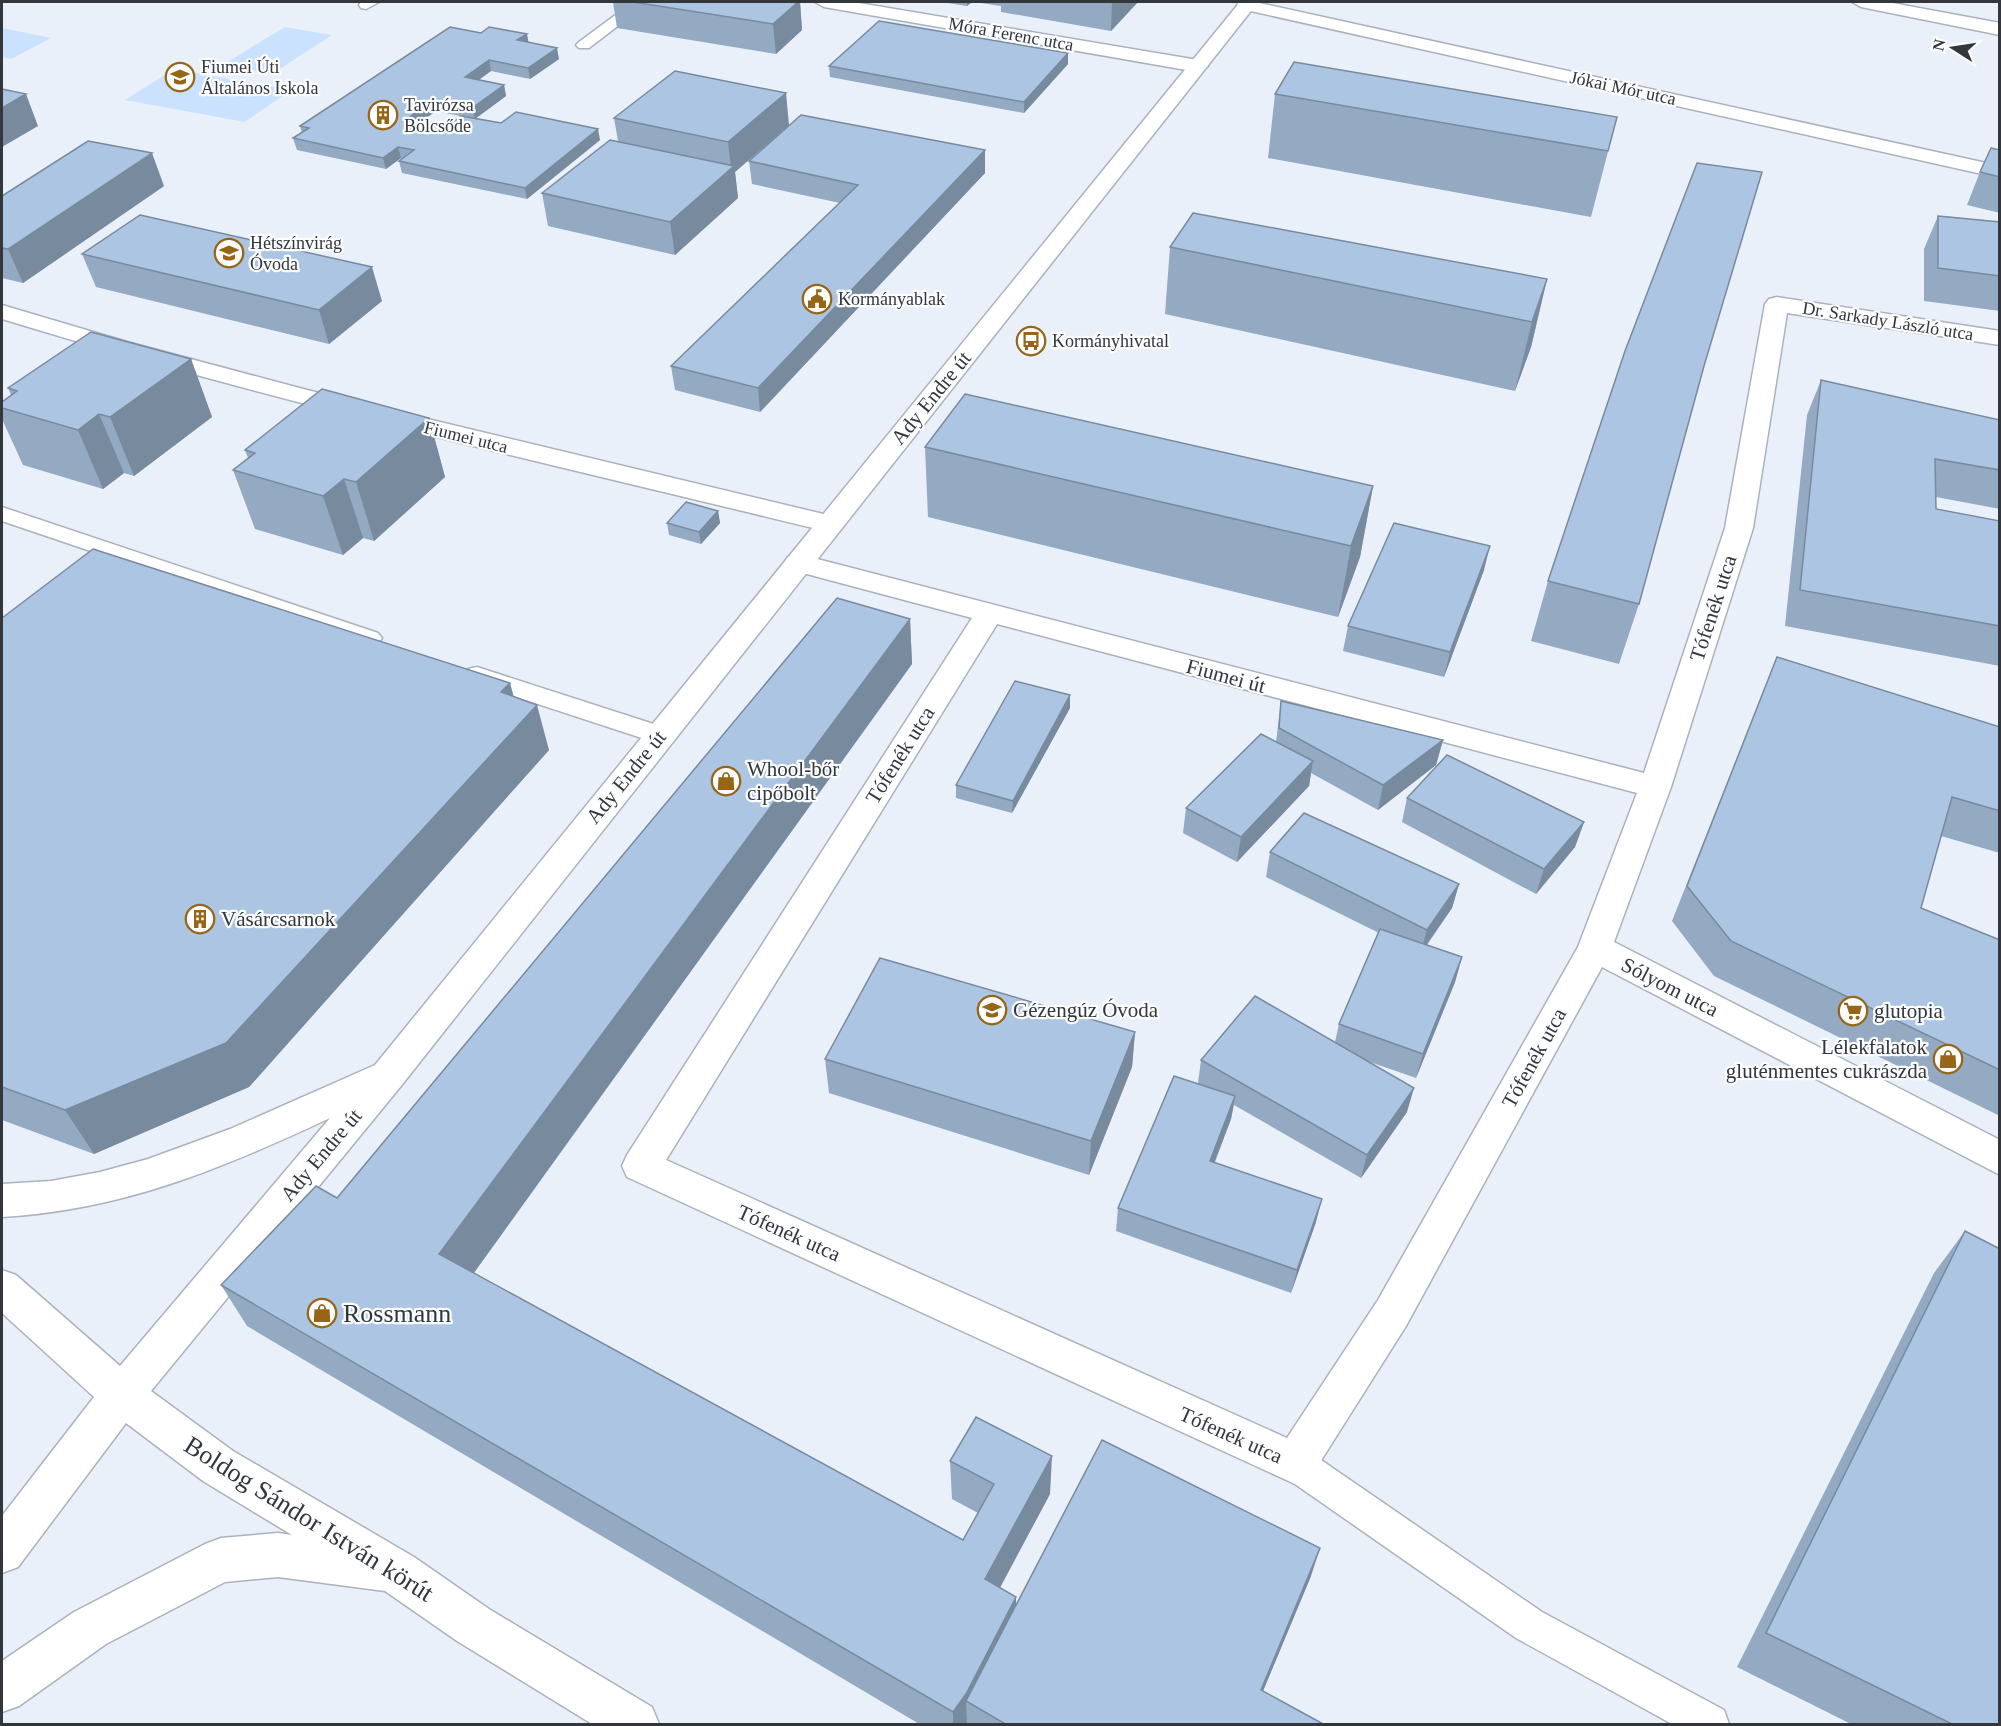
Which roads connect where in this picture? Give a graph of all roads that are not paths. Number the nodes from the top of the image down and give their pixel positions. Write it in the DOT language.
graph roads {
  1 [pos="642,2"];
  2 [pos="824,2"];
  3 [pos="1861,2"];
  4 [pos="1248,3"];
  5 [pos="2000,29"];
  6 [pos="584,45"];
  7 [pos="1198,66"];
  8 [pos="2000,171"];
  9 [pos="1777,304"];
  10 [pos="2,312"];
  11 [pos="2000,338"];
  12 [pos="118,347"];
  13 [pos="89,365"];
  14 [pos="2,514"];
  15 [pos="830,524"];
  16 [pos="798,563"];
  17 [pos="989,614"];
  18 [pos="387,644"];
  19 [pos="454,667"];
  20 [pos="660,735"];
  21 [pos="1655,787"];
  22 [pos="1595,948"];
  23 [pos="388,1075"];
  24 [pos="2000,1159"];
  25 [pos="2,1200"];
  26 [pos="2,1288"];
  27 [pos="122,1395"];
  28 [pos="1294,1463"];
  29 [pos="2,1551"];
  30 [pos="398,1572"];
  31 [pos="2,1689"];
  32 [pos="635,1725"];
  33 [pos="1710,1725"];
  1 -- 6 [label="lane"];
  2 -- 7 [label="street, Móra Ferenc utca"];
  3 -- 5 [label="street"];
  4 -- 7 [label="street, Ady Endre út"];
  4 -- 8 [label="street, Jókai Mór utca"];
  7 -- 15 [label="street, Ady Endre út"];
  9 -- 11 [label="street, Dr. Sarkady László utca"];
  9 -- 21 [label="street, Tófenék utca"];
  10 -- 12 [label="street, Fiumei utca"];
  12 -- 13 [label="street"];
  12 -- 15 [label="street, Fiumei utca"];
  14 -- 18 [label="lane"];
  15 -- 16 [label="street, Ady Endre út"];
  16 -- 17 [label="street, Fiumei út"];
  16 -- 20 [label="street, Ady Endre út"];
  17 -- 21 [label="street, Fiumei út"];
  17 -- 28 [label="street, Tófenék utca"];
  19 -- 20 [label="lane"];
  20 -- 23 [label="street, Ady Endre út"];
  21 -- 22 [label="street, Tófenék utca"];
  22 -- 24 [label="street, Sólyom utca"];
  22 -- 28 [label="street, Tófenék utca"];
  23 -- 25 [label="street"];
  23 -- 27 [label="street, Ady Endre út"];
  26 -- 27 [label="street, Boldog Sándor István körút"];
  27 -- 29 [label="street, Ady Endre út"];
  27 -- 30 [label="street, Boldog Sándor István körút"];
  28 -- 33 [label="lane"];
  30 -- 31 [label="street"];
  30 -- 32 [label="street, Boldog Sándor István körút"];
}
